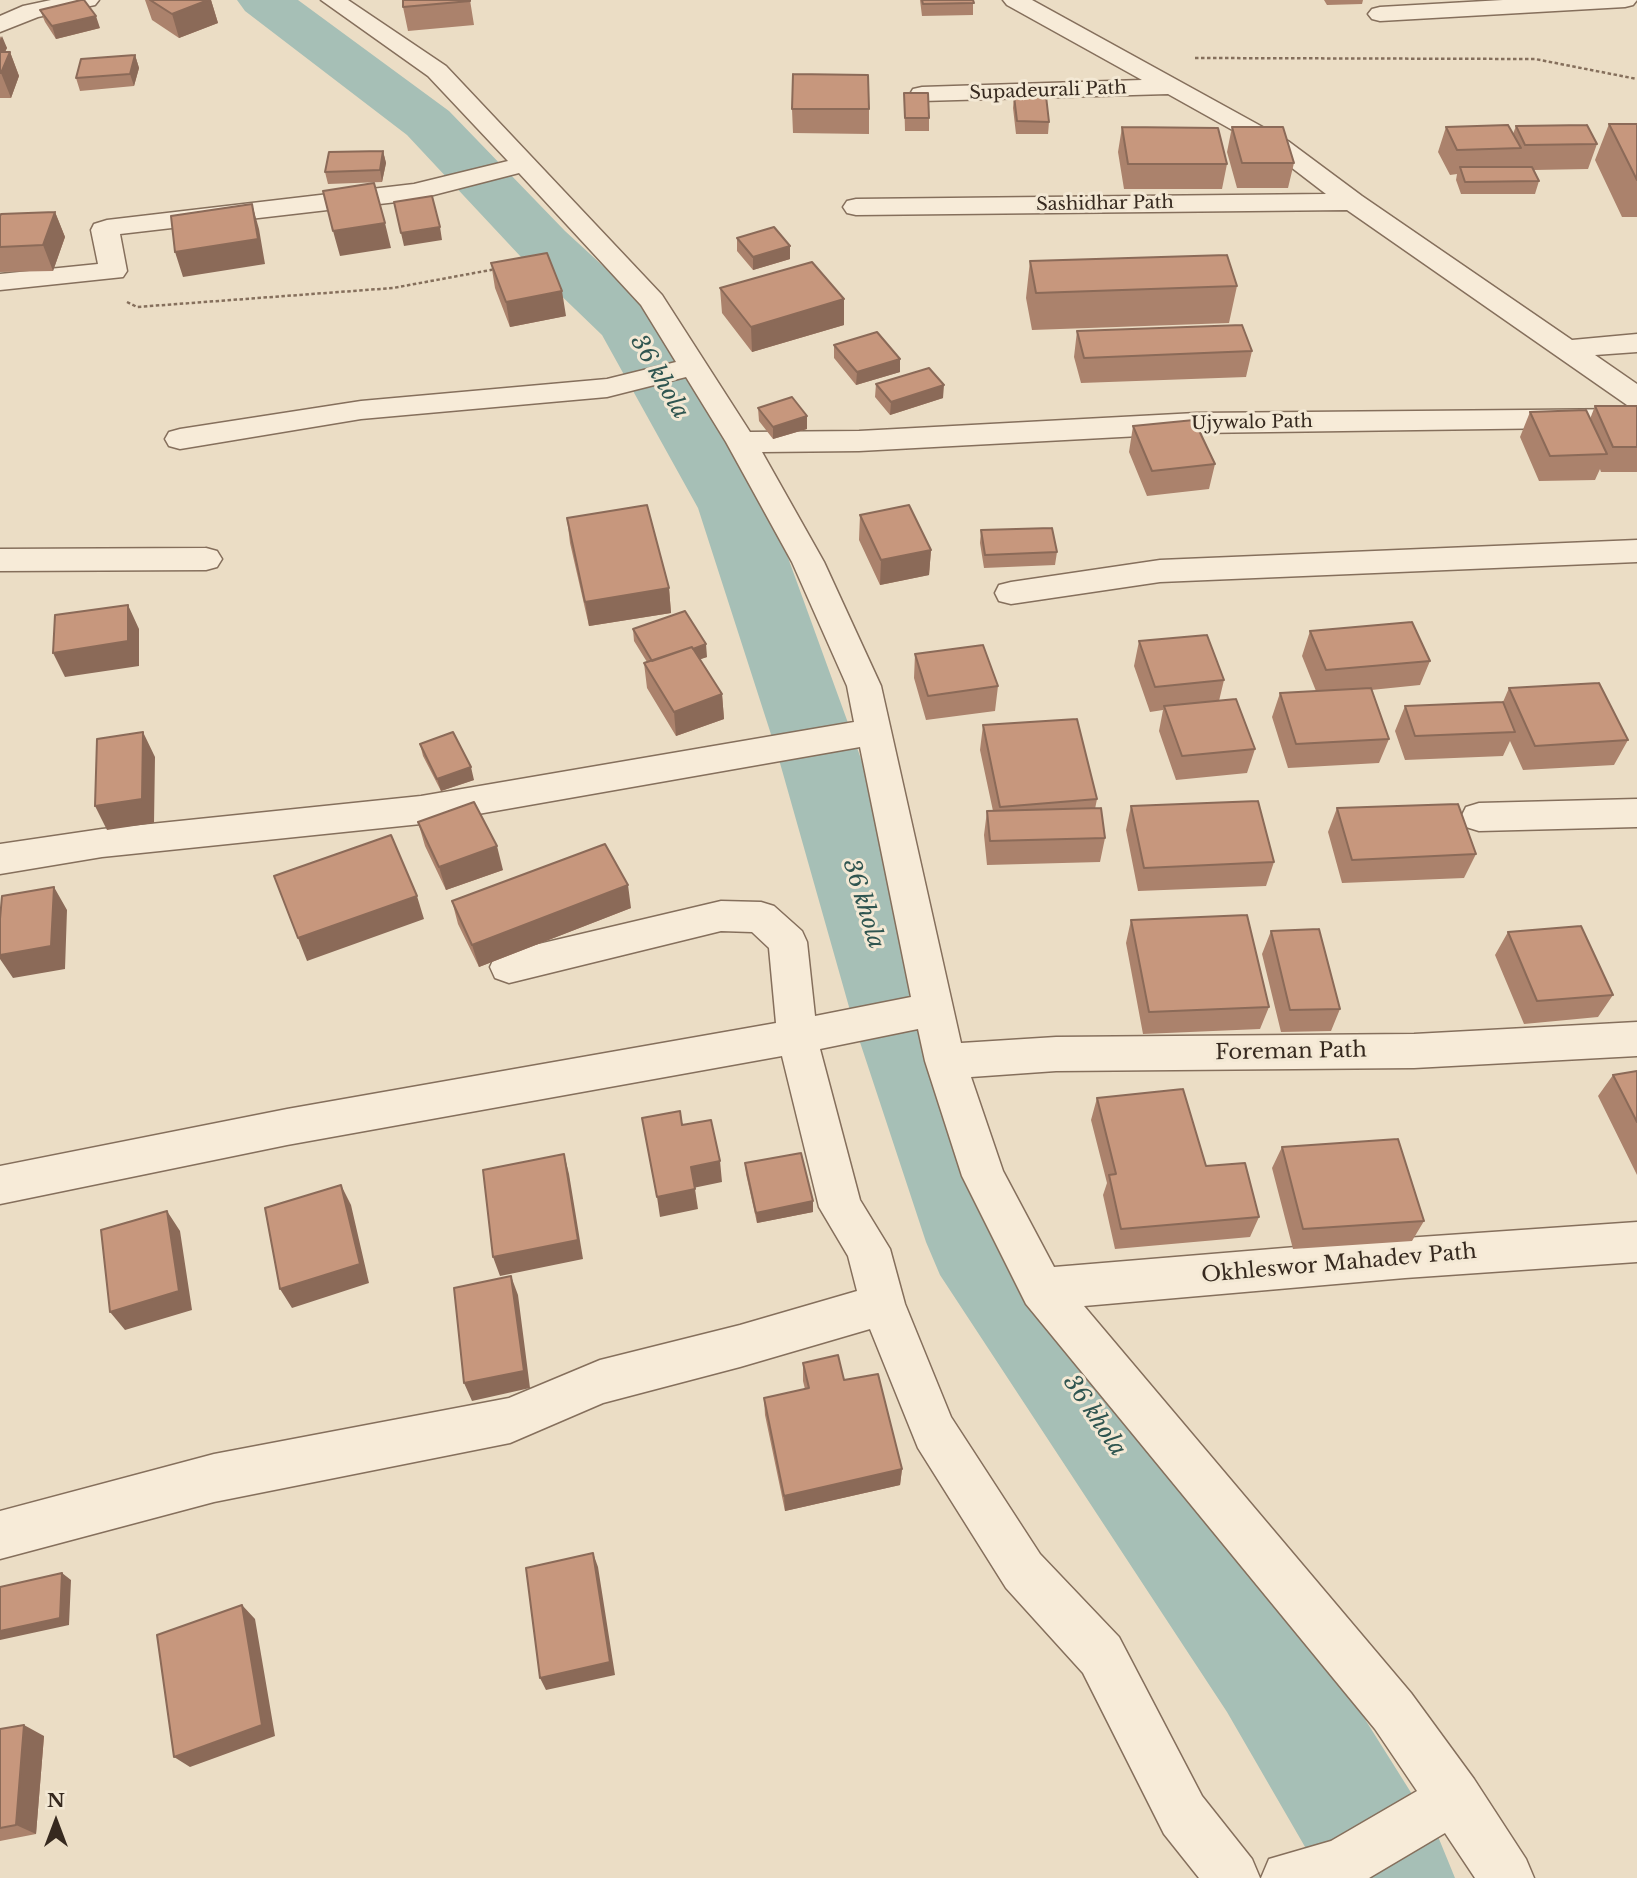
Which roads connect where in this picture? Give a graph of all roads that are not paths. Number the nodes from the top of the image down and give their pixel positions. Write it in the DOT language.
graph roads {
  1 [pos="87,0"];
  2 [pos="333,0"];
  3 [pos="1015,0"];
  4 [pos="1625,0"];
  5 [pos="1380,14"];
  6 [pos="0,25"];
  7 [pos="1173,87"];
  8 [pos="922,94"];
  9 [pos="512,167"];
  10 [pos="1353,202"];
  11 [pos="856,206"];
  12 [pos="0,282"];
  13 [pos="1637,343"];
  14 [pos="1567,349"];
  15 [pos="685,368"];
  16 [pos="1637,398"];
  17 [pos="1637,418"];
  18 [pos="180,439"];
  19 [pos="741,442"];
  20 [pos="1637,551"];
  21 [pos="206,559"];
  22 [pos="0,560"];
  23 [pos="1011,593"];
  24 [pos="857,734"];
  25 [pos="1637,813"];
  26 [pos="1479,817"];
  27 [pos="0,859"];
  28 [pos="509,967"];
  29 [pos="936,1009"];
  30 [pos="804,1035"];
  31 [pos="1637,1039"];
  32 [pos="945,1061"];
  33 [pos="0,1185"];
  34 [pos="1637,1242"];
  35 [pos="1042,1289"];
  36 [pos="883,1304"];
  37 [pos="0,1535"];
  38 [pos="1455,1798"];
  39 [pos="1233,1878"];
  40 [pos="1288,1878"];
  41 [pos="1507,1878"];
  1 -- 6 [label="street"];
  2 -- 9 [label="street"];
  3 -- 7 [label="street"];
  4 -- 5 [label="street"];
  7 -- 8 [label="street, Supadeurali Path"];
  7 -- 10 [label="street"];
  9 -- 12 [label="street"];
  9 -- 15 [label="street"];
  10 -- 11 [label="street, Sashidhar Path"];
  10 -- 14 [label="street"];
  13 -- 14 [label="street"];
  14 -- 16 [label="street"];
  15 -- 18 [label="street"];
  15 -- 19 [label="street"];
  17 -- 19 [label="street, Ujywalo Path"];
  19 -- 24 [label="street"];
  20 -- 23 [label="street"];
  21 -- 22 [label="street"];
  24 -- 27 [label="street"];
  24 -- 29 [label="street"];
  25 -- 26 [label="street"];
  28 -- 30 [label="street"];
  29 -- 30 [label="street"];
  29 -- 32 [label="street"];
  30 -- 33 [label="street"];
  30 -- 36 [label="street"];
  31 -- 32 [label="street, Foreman Path"];
  32 -- 35 [label="street"];
  34 -- 35 [label="street, Okhleswor Mahadev Path"];
  35 -- 38 [label="street"];
  36 -- 37 [label="street"];
  36 -- 39 [label="street"];
  38 -- 40 [label="street"];
  38 -- 41 [label="street"];
}
